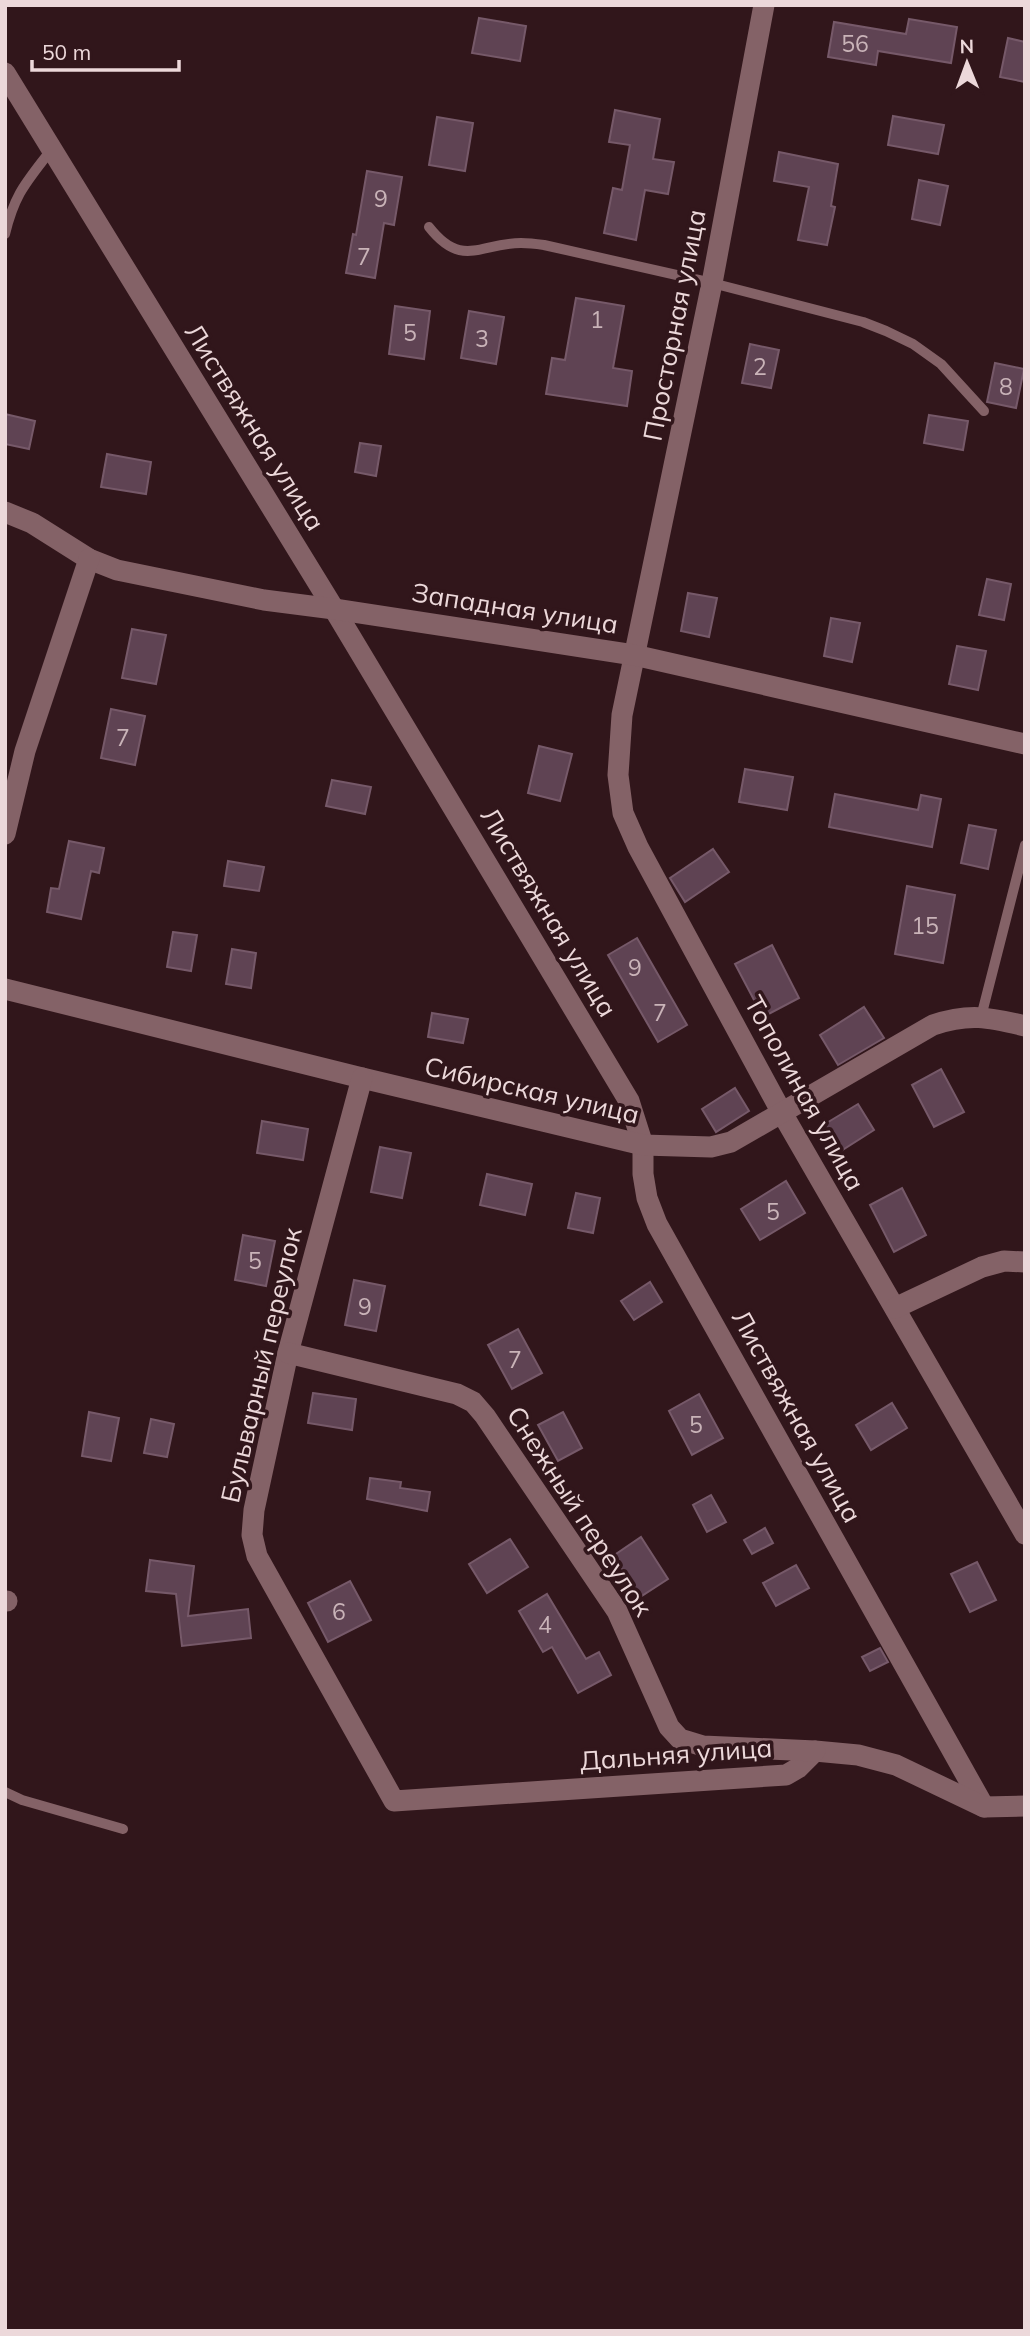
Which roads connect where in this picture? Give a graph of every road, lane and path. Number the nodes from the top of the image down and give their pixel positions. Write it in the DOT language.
graph roads {
  1 [pos="764,5"];
  2 [pos="5,73"];
  3 [pos="51,150"];
  4 [pos="429,227"];
  5 [pos="5,234"];
  6 [pos="712,283"];
  7 [pos="984,411"];
  8 [pos="5,512"];
  9 [pos="89,559"];
  10 [pos="334,609"];
  11 [pos="634,655"];
  12 [pos="1025,744"];
  13 [pos="15,749"];
  14 [pos="5,834"];
  15 [pos="1025,845"];
  16 [pos="5,989"];
  17 [pos="981,1017"];
  18 [pos="1025,1026"];
  19 [pos="362,1078"];
  20 [pos="782,1113"];
  21 [pos="643,1145"];
  22 [pos="1025,1262"];
  23 [pos="895,1308"];
  24 [pos="288,1353"];
  25 [pos="1025,1534"];
  26 [pos="815,1751"];
  27 [pos="5,1792"];
  28 [pos="394,1801"];
  29 [pos="1025,1806"];
  30 [pos="984,1807"];
  31 [pos="123,1829"];
  1 -- 6 [label="street, Просторная улица"];
  2 -- 3 [label="street, Листвяжная улица"];
  3 -- 5 [label="lane"];
  3 -- 10 [label="street, Листвяжная улица"];
  4 -- 6 [label="lane"];
  6 -- 7 [label="lane"];
  6 -- 11 [label="street, Просторная улица"];
  8 -- 9 [label="street, Западная улица"];
  9 -- 10 [label="street, Западная улица"];
  9 -- 13 [label="street"];
  10 -- 11 [label="street, Западная улица"];
  10 -- 21 [label="street, Листвяжная улица"];
  11 -- 12 [label="street, Западная улица"];
  11 -- 20 [label="street, Тополиная улица"];
  13 -- 14 [label="street"];
  15 -- 17 [label="lane"];
  16 -- 19 [label="street, Сибирская улица"];
  17 -- 18 [label="street, Сибирская улица"];
  17 -- 20 [label="street, Сибирская улица"];
  19 -- 21 [label="street, Сибирская улица"];
  19 -- 24 [label="street, Бульварный переулок"];
  20 -- 21 [label="street, Сибирская улица"];
  20 -- 23 [label="street, Тополиная улица"];
  21 -- 30 [label="street, Листвяжная улица"];
  22 -- 23 [label="street"];
  23 -- 25 [label="street, Тополиная улица"];
  24 -- 26 [label="street, Снежный переулок"];
  24 -- 28 [label="street, Бульварный переулок"];
  26 -- 28 [label="street, Дальняя улица"];
  26 -- 30 [label="street"];
  27 -- 31 [label="lane"];
  29 -- 30 [label="street"];
}
